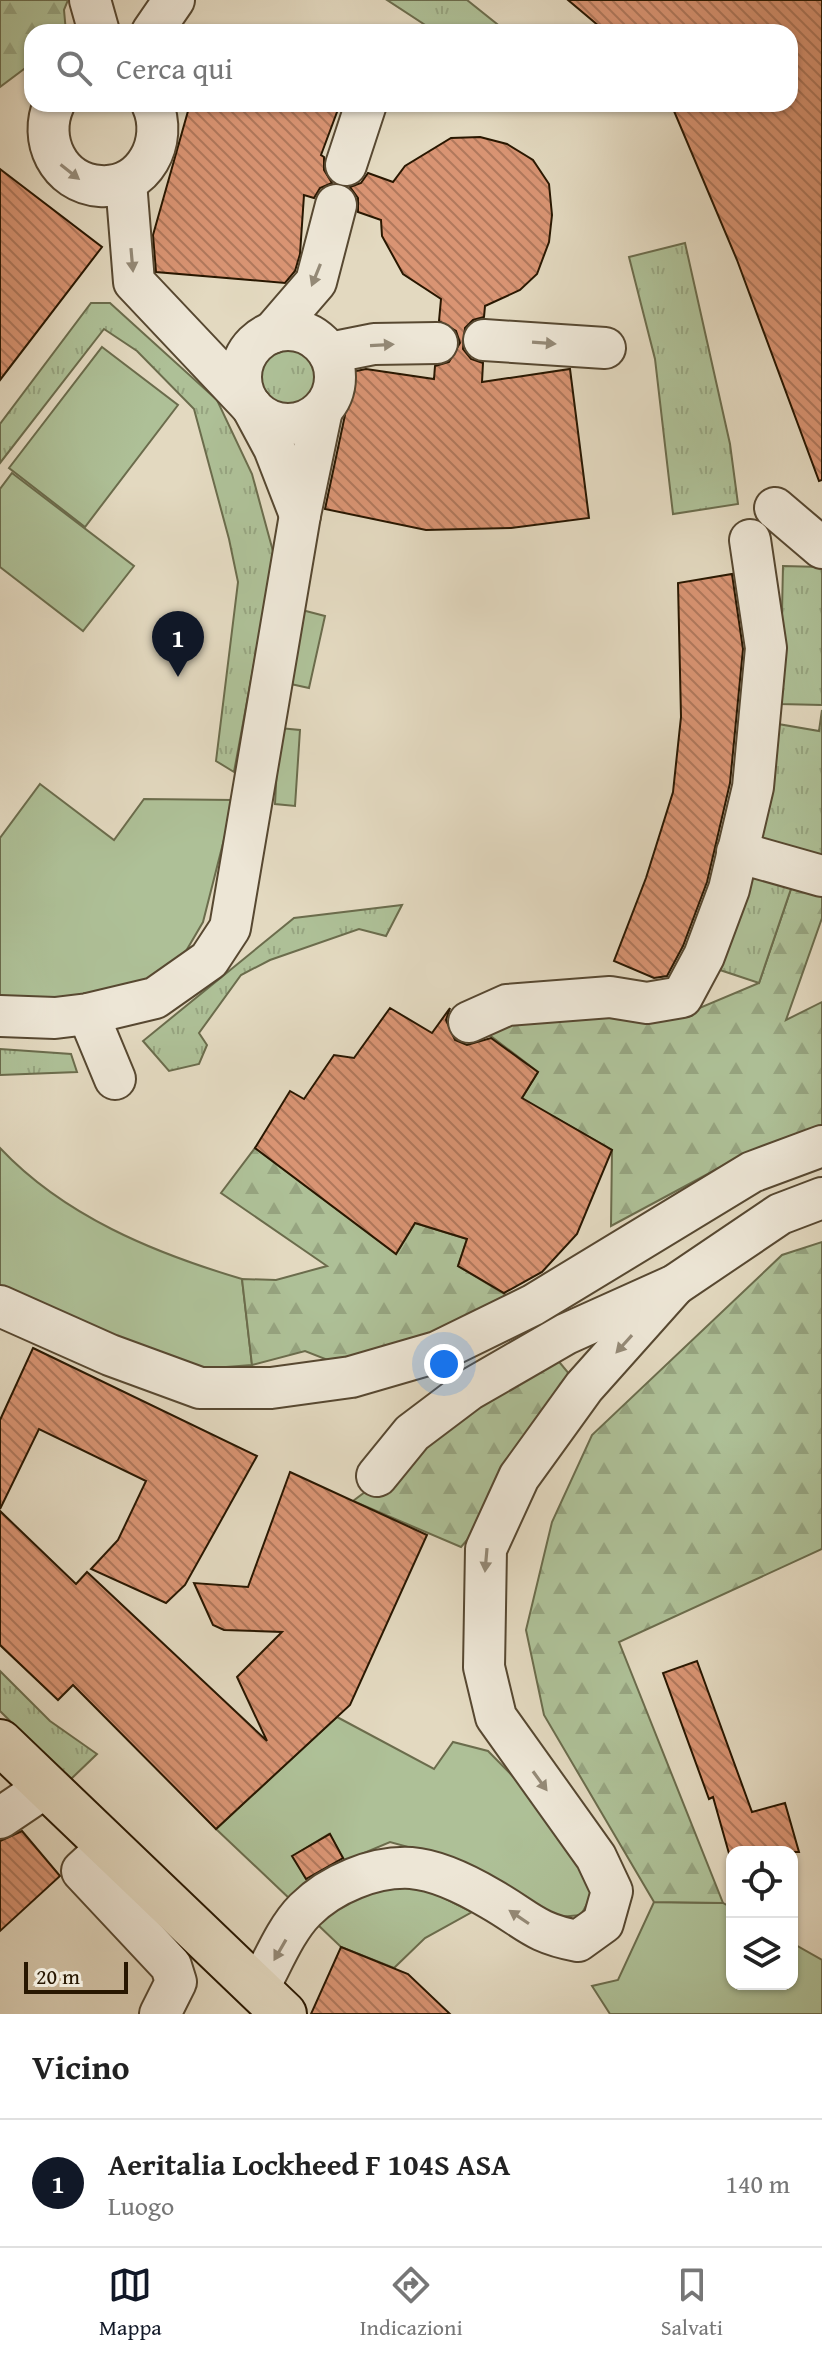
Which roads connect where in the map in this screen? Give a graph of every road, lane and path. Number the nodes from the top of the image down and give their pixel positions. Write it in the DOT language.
graph roads {
  1 [pos="90,0"];
  2 [pos="174,0"];
  3 [pos="97,24"];
  4 [pos="158,24"];
  5 [pos="52,112"];
  6 [pos="154,112"];
  7 [pos="363,112"];
  8 [pos="346,165"];
  9 [pos="126,182"];
  10 [pos="336,205"];
  11 [pos="272,333"];
  12 [pos="484,340"];
  13 [pos="437,343"];
  14 [pos="605,348"];
  15 [pos="329,353"];
  16 [pos="252,407"];
  17 [pos="322,410"];
  18 [pos="775,508"];
  19 [pos="300,515"];
  20 [pos="750,540"];
  21 [pos="822,548"];
  22 [pos="737,852"];
  23 [pos="822,876"];
  24 [pos="88,1014"];
  25 [pos="0,1016"];
  26 [pos="469,1022"];
  27 [pos="115,1079"];
  28 [pos="822,1146"];
  29 [pos="822,1198"];
  30 [pos="675,1285"];
  31 [pos="0,1306"];
  32 [pos="377,1476"];
  33 [pos="0,1742"];
  34 [pos="46,1787"];
  35 [pos="0,1818"];
  36 [pos="108,1847"];
  37 [pos="271,2001"];
  38 [pos="160,2014"];
  1 -- 3 [label="street"];
  2 -- 4 [label="street"];
  5 -- 9 [label="street, one-way"];
  6 -- 9 [label="street"];
  7 -- 8 [label="street"];
  9 -- 16 [label="street, one-way"];
  10 -- 11 [label="street, one-way"];
  11 -- 15 [label="street"];
  11 -- 16 [label="street"];
  12 -- 14 [label="street, one-way"];
  15 -- 13 [label="street, one-way"];
  15 -- 17 [label="street"];
  16 -- 17 [label="street"];
  16 -- 19 [label="street"];
  17 -- 19 [label="street"];
  18 -- 21 [label="street"];
  19 -- 24 [label="street"];
  20 -- 22 [label="street"];
  22 -- 23 [label="street"];
  22 -- 26 [label="street"];
  24 -- 25 [label="street"];
  24 -- 27 [label="street"];
  28 -- 31 [label="street"];
  29 -- 30 [label="street"];
  30 -- 32 [label="street"];
  30 -- 37 [label="street, one-way"];
  33 -- 34 [label="main road"];
  34 -- 35 [label="street"];
  34 -- 36 [label="main road"];
  36 -- 37 [label="main road"];
  36 -- 38 [label="street"];
}
